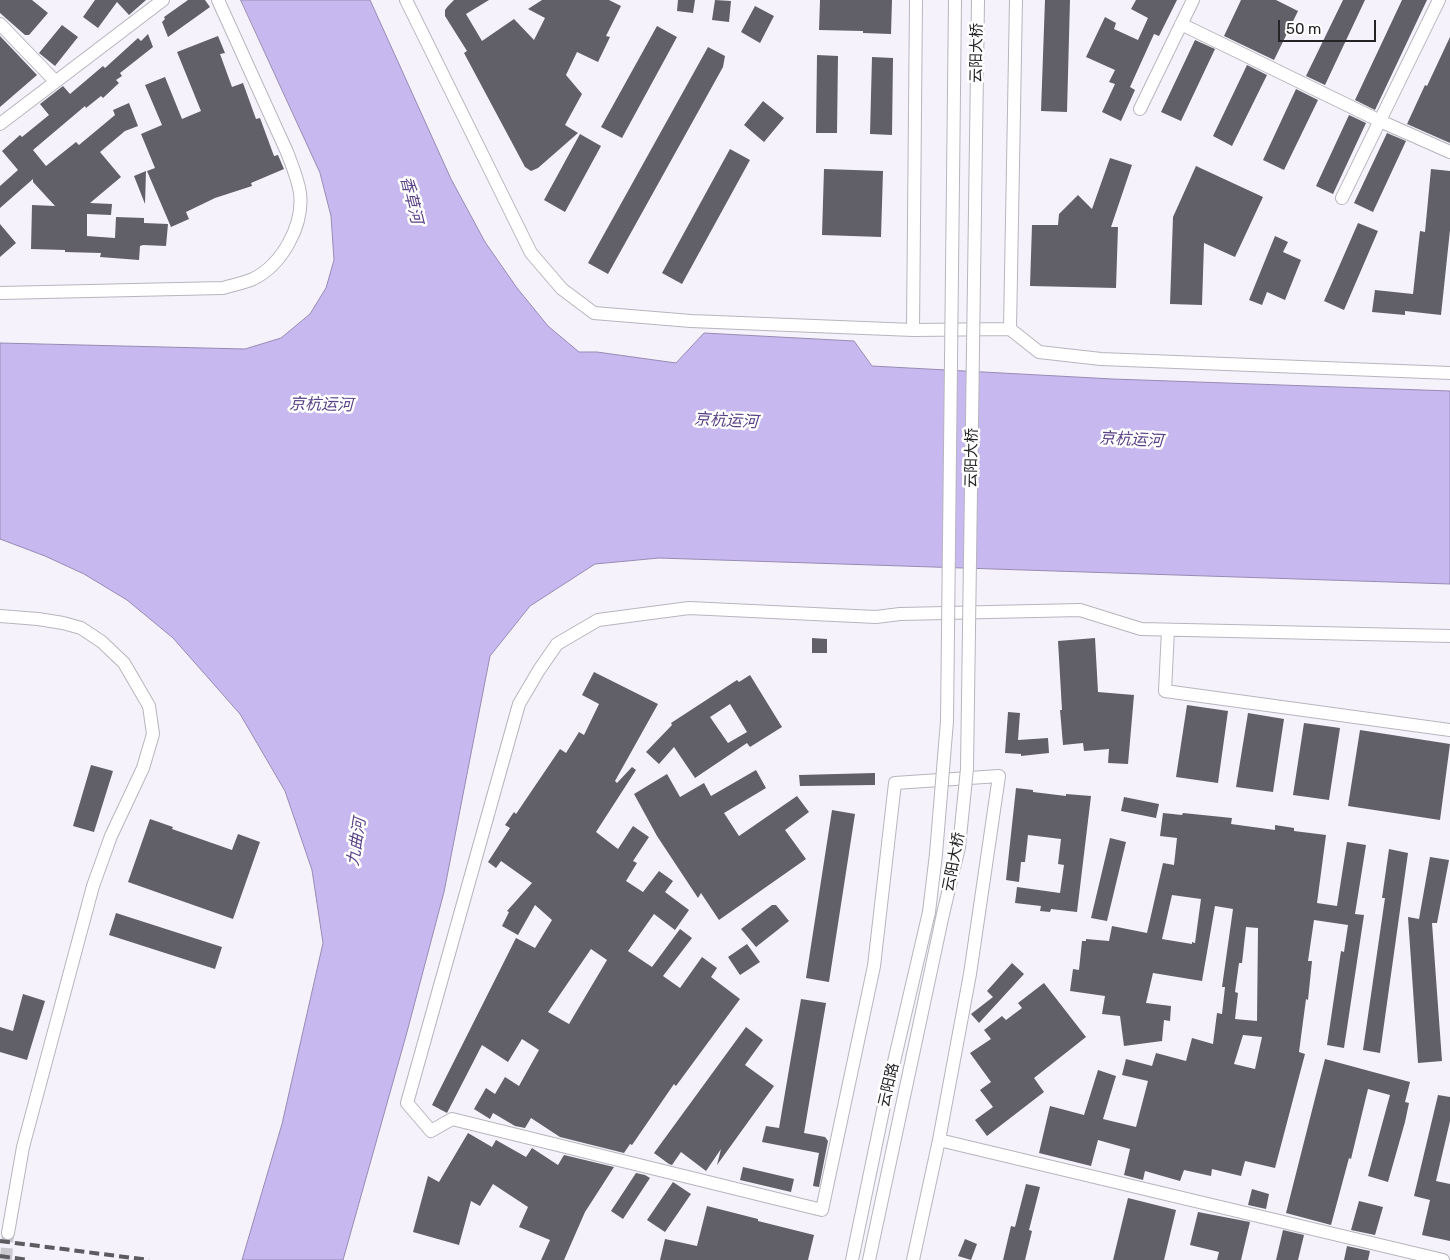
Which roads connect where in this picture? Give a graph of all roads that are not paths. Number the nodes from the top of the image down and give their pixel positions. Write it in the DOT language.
graph roads {
  1 [pos="163,0"];
  2 [pos="218,0"];
  3 [pos="406,0"];
  4 [pos="916,0"];
  5 [pos="955,0"];
  6 [pos="978,0"];
  7 [pos="1016,0"];
  8 [pos="1193,0"];
  9 [pos="1439,0"];
  10 [pos="0,24"];
  11 [pos="1181,24"];
  12 [pos="55,81"];
  13 [pos="1140,109"];
  14 [pos="1380,121"];
  15 [pos="0,124"];
  16 [pos="1450,152"];
  17 [pos="1342,198"];
  18 [pos="0,293"];
  19 [pos="1010,329"];
  20 [pos="913,330"];
  21 [pos="1450,373"];
  22 [pos="0,616"];
  23 [pos="1168,630"];
  24 [pos="1450,636"];
  25 [pos="1450,730"];
  26 [pos="929,912"];
  27 [pos="943,914"];
  28 [pos="939,1140"];
  29 [pos="8,1233"];
  30 [pos="852,1260"];
  31 [pos="869,1260"];
  32 [pos="913,1260"];
  33 [pos="1443,1260"];
  1 -- 12 [label="street"];
  2 -- 18 [label="street"];
  3 -- 20 [label="street"];
  4 -- 20 [label="street"];
  5 -- 26 [label="street, 云阳大桥, bridge"];
  6 -- 27 [label="street, 云阳大桥, bridge"];
  7 -- 19 [label="street"];
  8 -- 11 [label="street"];
  9 -- 14 [label="street"];
  10 -- 12 [label="street"];
  11 -- 13 [label="street"];
  11 -- 14 [label="street"];
  12 -- 15 [label="street"];
  14 -- 16 [label="street"];
  14 -- 17 [label="street"];
  19 -- 20 [label="street"];
  19 -- 21 [label="street"];
  22 -- 29 [label="street"];
  23 -- 24 [label="street"];
  23 -- 25 [label="street"];
  23 -- 28 [label="street"];
  26 -- 30 [label="street, 云阳路"];
  27 -- 31 [label="street, 云阳路"];
  28 -- 32 [label="street"];
  28 -- 33 [label="street"];
}
